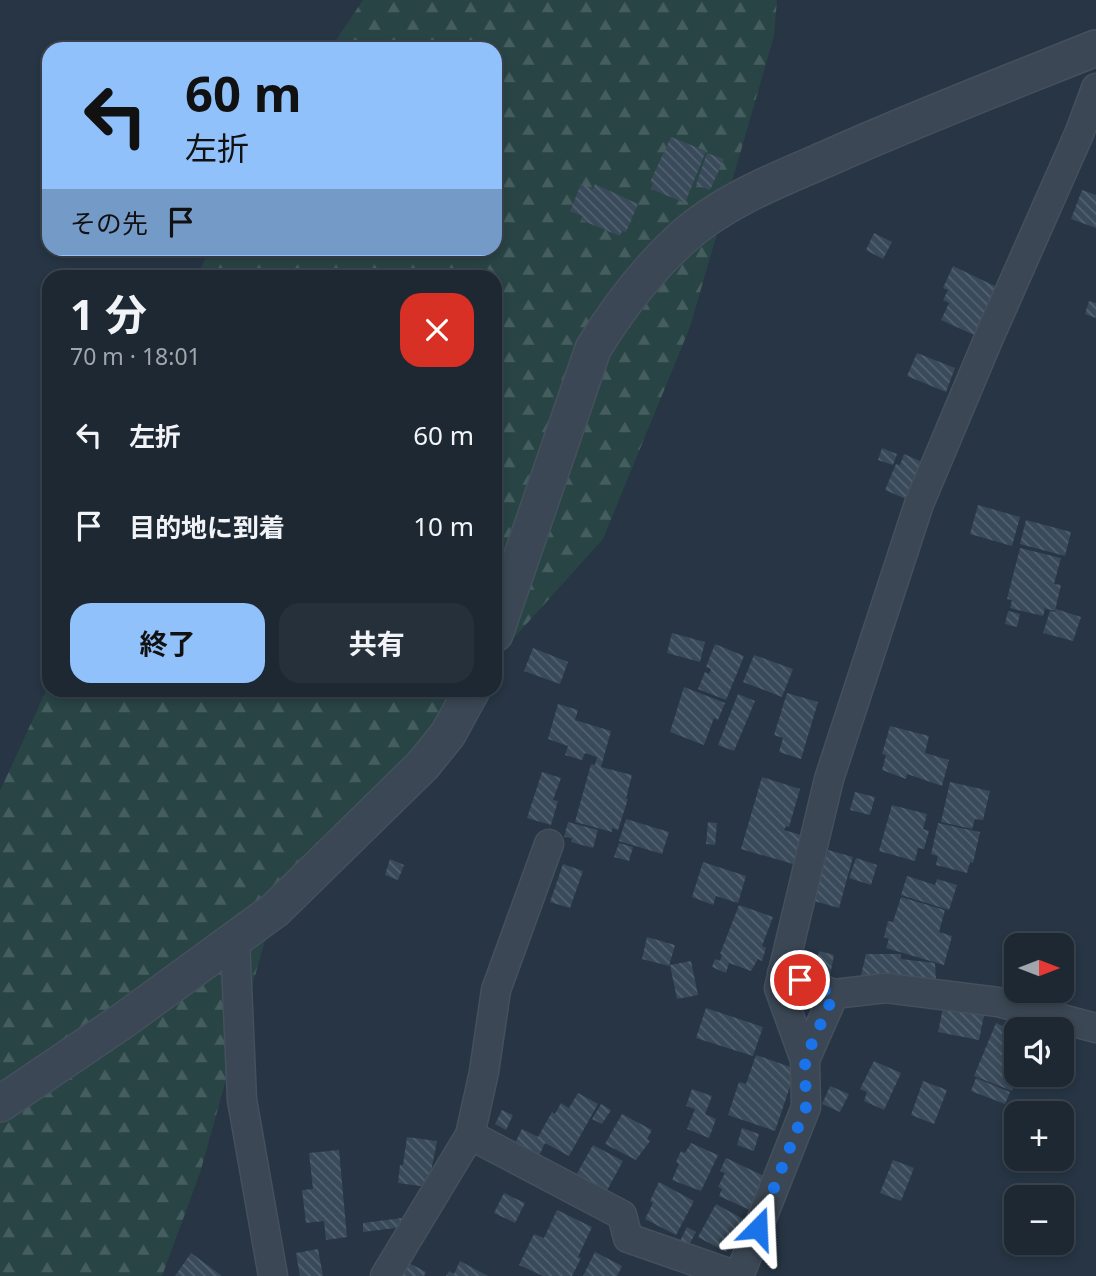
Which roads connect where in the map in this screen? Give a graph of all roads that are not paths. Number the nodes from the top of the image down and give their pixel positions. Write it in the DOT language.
graph roads {
  1 [pos="1096,48"];
  2 [pos="1096,88"];
  3 [pos="502,614"];
  4 [pos="467,697"];
  5 [pos="549,844"];
  6 [pos="235,940"];
  7 [pos="782,973"];
  8 [pos="834,994"];
  9 [pos="1096,1028"];
  10 [pos="805,1059"];
  11 [pos="0,1104"];
  12 [pos="470,1135"];
  13 [pos="272,1276"];
  14 [pos="385,1276"];
  15 [pos="738,1276"];
  1 -- 3 [label="street"];
  2 -- 7 [label="street"];
  4 -- 6 [label="street"];
  5 -- 12 [label="street"];
  6 -- 11 [label="street"];
  6 -- 13 [label="street"];
  7 -- 8 [label="street"];
  7 -- 10 [label="street"];
  8 -- 9 [label="street"];
  8 -- 10 [label="street"];
  10 -- 15 [label="street"];
  12 -- 14 [label="street"];
  12 -- 15 [label="street"];
}
